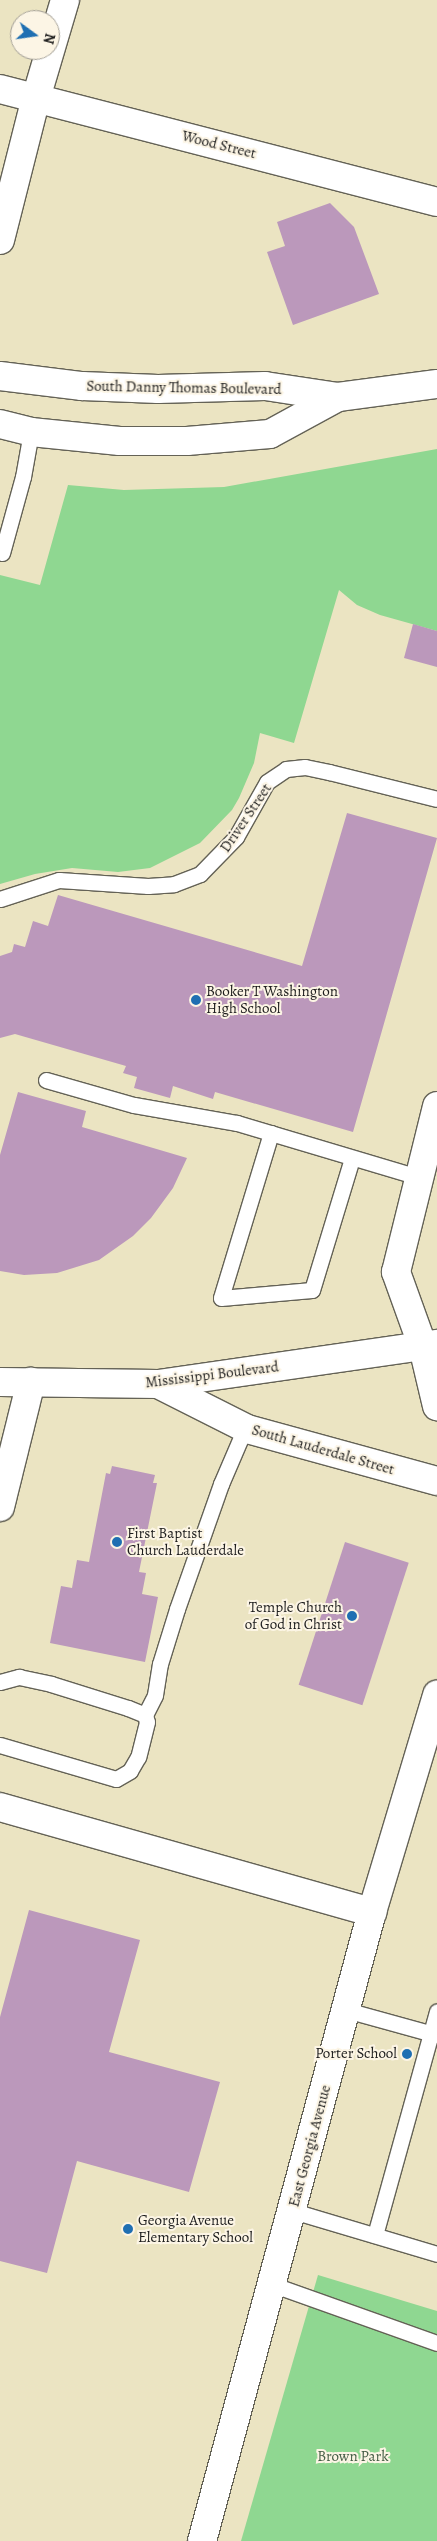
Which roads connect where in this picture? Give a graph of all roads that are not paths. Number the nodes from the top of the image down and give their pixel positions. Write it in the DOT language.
graph roads {
  1 [pos="65,0"];
  2 [pos="0,89"];
  3 [pos="36,98"];
  4 [pos="437,202"];
  5 [pos="0,240"];
  6 [pos="0,376"];
  7 [pos="437,384"];
  8 [pos="338,397"];
  9 [pos="0,424"];
  10 [pos="30,432"];
  11 [pos="2,553"];
  12 [pos="437,799"];
  13 [pos="0,898"];
  14 [pos="46,1080"];
  15 [pos="437,1106"];
  16 [pos="271,1134"];
  17 [pos="352,1158"];
  18 [pos="418,1178"];
  19 [pos="433,1346"];
  20 [pos="0,1382"];
  21 [pos="31,1382"];
  22 [pos="158,1384"];
  23 [pos="437,1406"];
  24 [pos="244,1428"];
  25 [pos="437,1482"];
  26 [pos="0,1507"];
  27 [pos="0,1682"];
  28 [pos="437,1695"];
  29 [pos="145,1715"];
  30 [pos="0,1745"];
  31 [pos="0,1807"];
  32 [pos="372,1912"];
  33 [pos="346,2010"];
  34 [pos="437,2011"];
  35 [pos="434,2034"];
  36 [pos="293,2210"];
  37 [pos="375,2235"];
  38 [pos="437,2254"];
  39 [pos="271,2284"];
  40 [pos="437,2343"];
  41 [pos="202,2541"];
  1 -- 3 [label="street"];
  2 -- 3 [label="street, Wood Street"];
  3 -- 4 [label="street, Wood Street"];
  3 -- 5 [label="street"];
  6 -- 8 [label="street, South Danny Thomas Boulevard"];
  7 -- 8 [label="street, South Danny Thomas Boulevard"];
  8 -- 10 [label="street, South Danny Thomas Boulevard"];
  9 -- 10 [label="street, South Danny Thomas Boulevard"];
  10 -- 11 [label="lane"];
  12 -- 13 [label="lane, Driver Street"];
  14 -- 16 [label="lane"];
  15 -- 18 [label="street"];
  16 -- 17 [label="lane"];
  16 -- 17 [label="lane"];
  17 -- 18 [label="lane"];
  18 -- 19 [label="street"];
  19 -- 22 [label="street, Mississippi Boulevard"];
  19 -- 23 [label="street"];
  20 -- 21 [label="street, Mississippi Boulevard"];
  21 -- 22 [label="street, Mississippi Boulevard"];
  21 -- 26 [label="street"];
  22 -- 24 [label="street, South Lauderdale Street"];
  24 -- 25 [label="street, South Lauderdale Street"];
  24 -- 29 [label="lane"];
  27 -- 29 [label="lane"];
  28 -- 32 [label="street, East Georgia Avenue"];
  29 -- 30 [label="lane"];
  31 -- 32 [label="street"];
  32 -- 33 [label="street, East Georgia Avenue"];
  33 -- 35 [label="lane"];
  33 -- 36 [label="street, East Georgia Avenue"];
  34 -- 35 [label="lane"];
  35 -- 37 [label="lane"];
  36 -- 37 [label="lane"];
  36 -- 39 [label="street, East Georgia Avenue"];
  37 -- 38 [label="lane"];
  39 -- 40 [label="lane"];
  39 -- 41 [label="street, East Georgia Avenue"];
}
